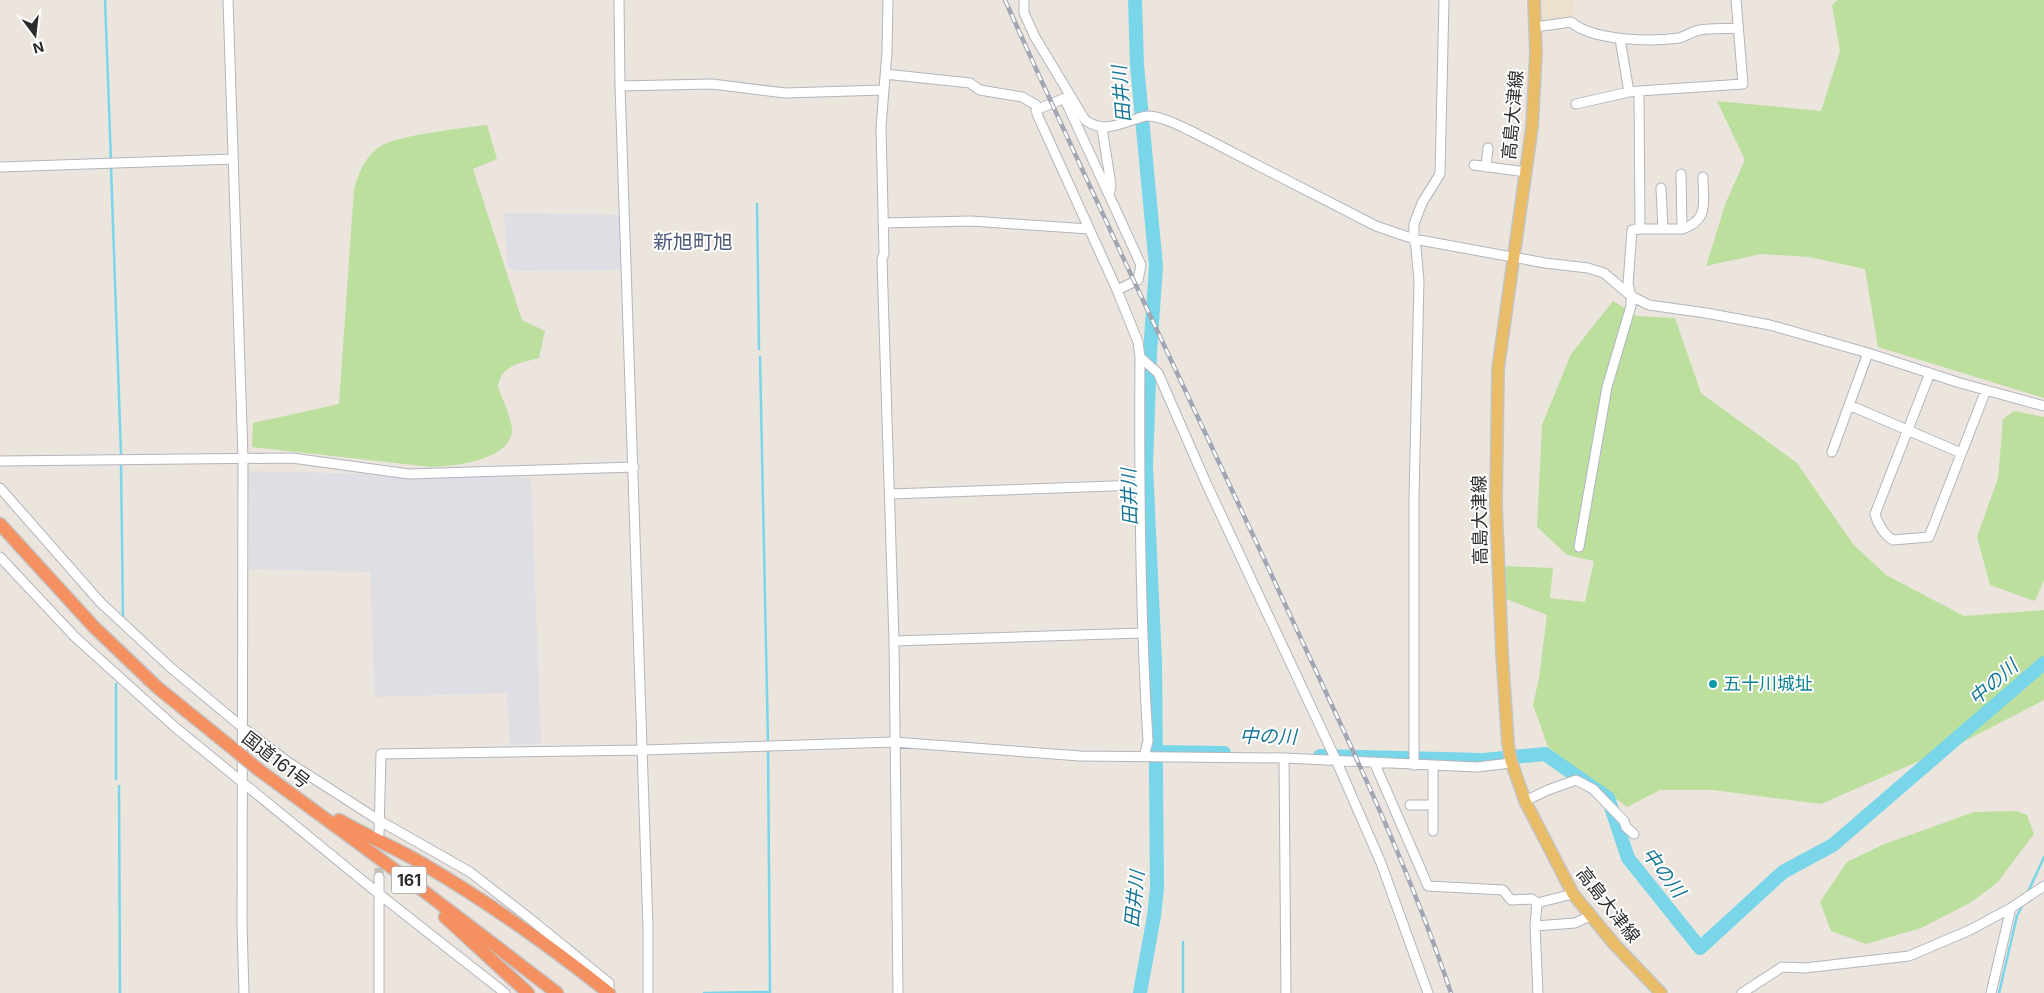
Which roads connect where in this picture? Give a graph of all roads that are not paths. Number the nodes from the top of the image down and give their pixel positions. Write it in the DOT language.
graph roads {
  1 [pos="228,0"];
  2 [pos="619,0"];
  3 [pos="888,0"];
  4 [pos="1024,0"];
  5 [pos="1444,0"];
  6 [pos="1534,0"];
  7 [pos="1736,0"];
  8 [pos="1535,26"];
  9 [pos="1738,28"];
  10 [pos="1620,39"];
  11 [pos="885,74"];
  12 [pos="620,86"];
  13 [pos="883,90"];
  14 [pos="1639,91"];
  15 [pos="1629,92"];
  16 [pos="1070,96"];
  17 [pos="1576,104"];
  18 [pos="1036,110"];
  19 [pos="1102,128"];
  20 [pos="1488,148"];
  21 [pos="233,159"];
  22 [pos="1474,166"];
  23 [pos="0,167"];
  24 [pos="1486,167"];
  25 [pos="1526,172"];
  26 [pos="1681,174"];
  27 [pos="1703,177"];
  28 [pos="1661,188"];
  29 [pos="1108,195"];
  30 [pos="883,223"];
  31 [pos="1089,229"];
  32 [pos="1640,229"];
  33 [pos="1663,229"];
  34 [pos="1682,229"];
  35 [pos="1414,239"];
  36 [pos="1514,256"];
  37 [pos="1117,290"];
  38 [pos="1631,296"];
  39 [pos="1868,353"];
  40 [pos="1142,359"];
  41 [pos="1930,373"];
  42 [pos="1986,390"];
  43 [pos="1849,406"];
  44 [pos="2044,406"];
  45 [pos="1908,429"];
  46 [pos="1832,452"];
  47 [pos="1961,453"];
  48 [pos="243,458"];
  49 [pos="0,461"];
  50 [pos="634,467"];
  51 [pos="1139,485"];
  52 [pos="0,488"];
  53 [pos="891,494"];
  54 [pos="0,524"];
  55 [pos="1579,547"];
  56 [pos="0,557"];
  57 [pos="1142,633"];
  58 [pos="894,641"];
  59 [pos="242,727"];
  60 [pos="894,742"];
  61 [pos="643,750"];
  62 [pos="1144,757"];
  63 [pos="1284,758"];
  64 [pos="1336,760"];
  65 [pos="1510,760"];
  66 [pos="1374,762"];
  67 [pos="1414,765"];
  68 [pos="1433,766"];
  69 [pos="242,780"];
  70 [pos="299,799"];
  71 [pos="1525,801"];
  72 [pos="1410,805"];
  73 [pos="1433,805"];
  74 [pos="380,821"];
  75 [pos="1433,831"];
  76 [pos="380,834"];
  77 [pos="1634,834"];
  78 [pos="379,877"];
  79 [pos="2044,886"];
  80 [pos="379,894"];
  81 [pos="1573,894"];
  82 [pos="1537,903"];
  83 [pos="2011,908"];
  84 [pos="1590,916"];
  85 [pos="1535,926"];
  86 [pos="244,993"];
  87 [pos="380,993"];
  88 [pos="505,993"];
  89 [pos="528,993"];
  90 [pos="558,993"];
  91 [pos="609,993"];
  92 [pos="648,993"];
  93 [pos="898,993"];
  94 [pos="1286,993"];
  95 [pos="1428,993"];
  96 [pos="1538,993"];
  97 [pos="1661,993"];
  98 [pos="1742,993"];
  99 [pos="1991,993"];
  1 -- 21 [label="street"];
  2 -- 12 [label="street"];
  3 -- 11 [label="street"];
  4 -- 16 [label="street"];
  5 -- 35 [label="street"];
  6 -- 8 [label="main road, 高島大津線"];
  7 -- 9 [label="street"];
  8 -- 10 [label="street"];
  8 -- 25 [label="main road, 高島大津線"];
  9 -- 10 [label="street"];
  9 -- 14 [label="street"];
  10 -- 15 [label="street"];
  11 -- 13 [label="street"];
  11 -- 18 [label="street"];
  12 -- 13 [label="street"];
  12 -- 50 [label="street"];
  13 -- 30 [label="street"];
  14 -- 15 [label="street"];
  14 -- 32 [label="street"];
  15 -- 17 [label="street"];
  16 -- 18 [label="street"];
  16 -- 19 [label="street"];
  16 -- 29 [label="street"];
  18 -- 31 [label="street"];
  19 -- 29 [label="street"];
  19 -- 35 [label="street"];
  20 -- 24 [label="street"];
  21 -- 23 [label="street"];
  21 -- 48 [label="street"];
  22 -- 24 [label="street"];
  24 -- 25 [label="street"];
  25 -- 36 [label="main road, 高島大津線"];
  26 -- 34 [label="street"];
  27 -- 34 [label="street"];
  28 -- 33 [label="street"];
  29 -- 37 [label="street"];
  30 -- 31 [label="street"];
  30 -- 53 [label="street"];
  31 -- 37 [label="street"];
  32 -- 33 [label="street"];
  32 -- 38 [label="street"];
  33 -- 34 [label="street"];
  35 -- 36 [label="street"];
  35 -- 67 [label="street"];
  36 -- 38 [label="street"];
  36 -- 65 [label="main road, 高島大津線"];
  37 -- 40 [label="street"];
  38 -- 39 [label="street"];
  38 -- 55 [label="street"];
  39 -- 41 [label="street"];
  39 -- 43 [label="street"];
  40 -- 51 [label="street"];
  40 -- 64 [label="street"];
  41 -- 42 [label="street"];
  41 -- 45 [label="street"];
  42 -- 44 [label="street"];
  42 -- 47 [label="street"];
  43 -- 45 [label="street"];
  43 -- 46 [label="street"];
  45 -- 47 [label="street"];
  45 -- 47 [label="street"];
  48 -- 49 [label="street"];
  48 -- 50 [label="street"];
  48 -- 59 [label="street"];
  50 -- 61 [label="street"];
  51 -- 53 [label="street"];
  51 -- 57 [label="street"];
  52 -- 59 [label="street"];
  53 -- 58 [label="street"];
  54 -- 70 [label="highway, 国道161号 / 161, bridge"];
  56 -- 69 [label="street"];
  57 -- 58 [label="street"];
  57 -- 62 [label="street"];
  58 -- 60 [label="street"];
  59 -- 69 [label="street"];
  59 -- 74 [label="street"];
  60 -- 61 [label="street"];
  60 -- 62 [label="street"];
  60 -- 93 [label="street"];
  61 -- 74 [label="street"];
  61 -- 92 [label="street"];
  62 -- 63 [label="street"];
  63 -- 64 [label="street"];
  63 -- 94 [label="street"];
  64 -- 66 [label="street"];
  64 -- 95 [label="street"];
  65 -- 68 [label="street"];
  65 -- 71 [label="main road, 高島大津線"];
  66 -- 67 [label="street"];
  66 -- 82 [label="street"];
  67 -- 68 [label="street"];
  68 -- 73 [label="street"];
  69 -- 80 [label="street"];
  69 -- 86 [label="street"];
  70 -- 89 [label="highway"];
  70 -- 90 [label="highway, 国道161号 / 161"];
  70 -- 91 [label="highway"];
  71 -- 77 [label="street"];
  71 -- 81 [label="main road, 高島大津線"];
  72 -- 73 [label="street"];
  73 -- 75 [label="street"];
  74 -- 76 [label="street"];
  74 -- 91 [label="street"];
  78 -- 80 [label="street"];
  79 -- 83 [label="street"];
  80 -- 87 [label="street"];
  80 -- 88 [label="street"];
  81 -- 82 [label="street"];
  81 -- 84 [label="main road, 高島大津線"];
  82 -- 85 [label="street"];
  83 -- 98 [label="street"];
  83 -- 99 [label="street"];
  84 -- 85 [label="street"];
  84 -- 97 [label="main road, 高島大津線"];
  85 -- 96 [label="street"];
}
